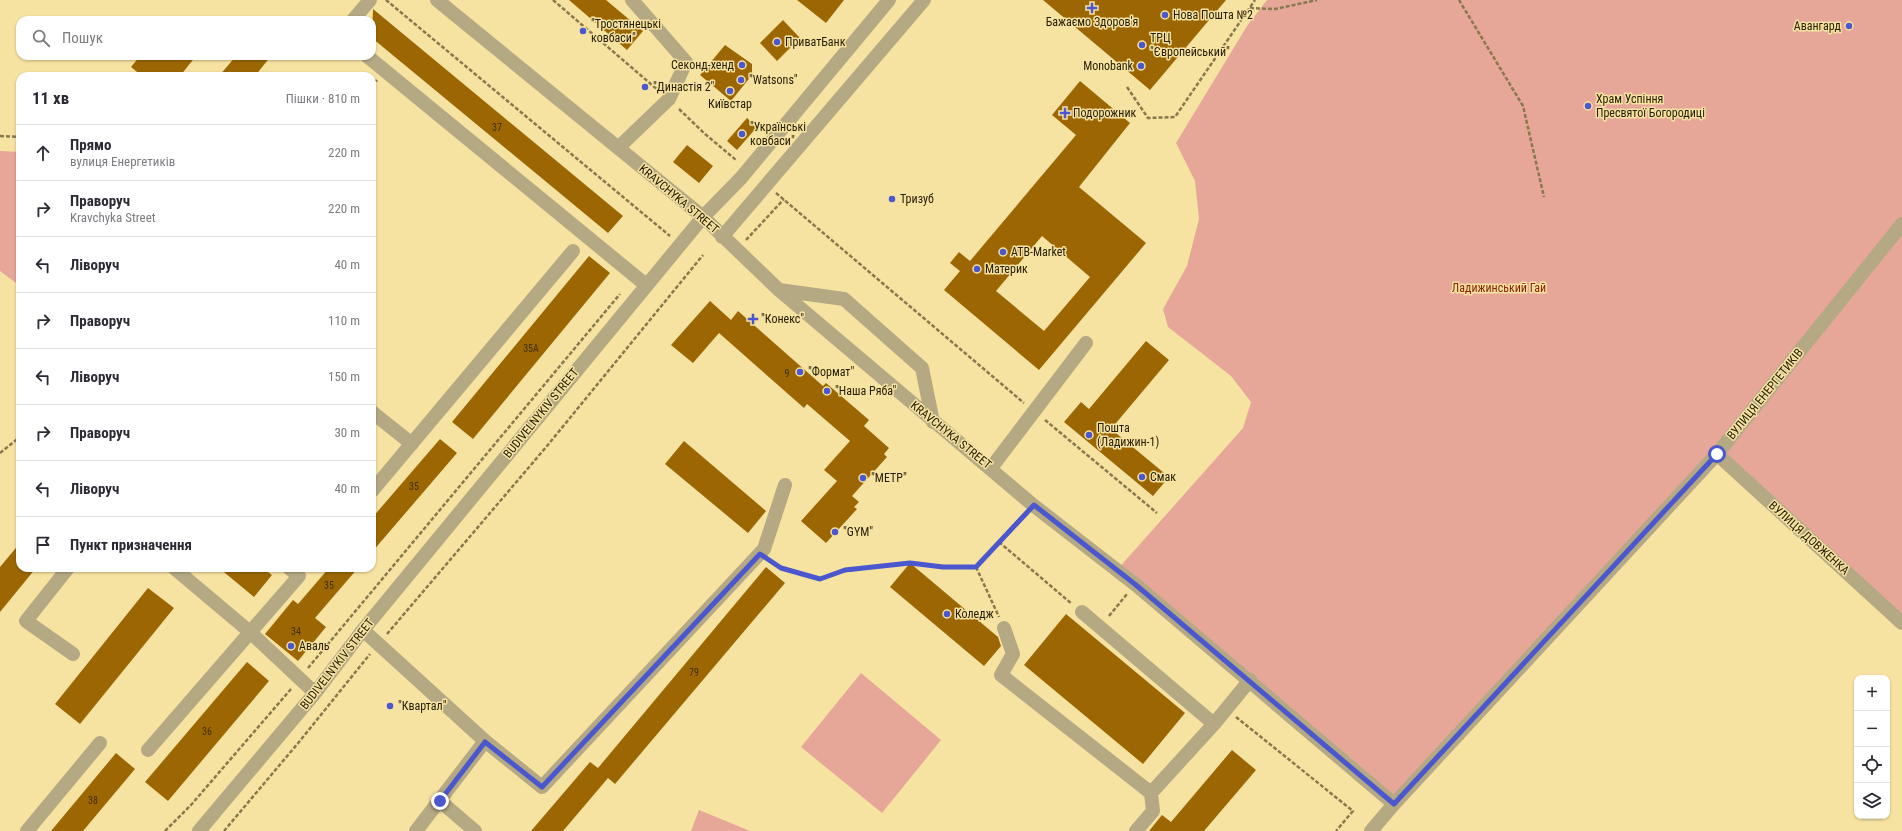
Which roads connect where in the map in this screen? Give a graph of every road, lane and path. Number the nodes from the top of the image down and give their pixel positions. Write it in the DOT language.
graph roads {
  1 [pos="370,0"];
  2 [pos="386,0"];
  3 [pos="437,0"];
  4 [pos="553,0"];
  5 [pos="632,0"];
  6 [pos="889,0"];
  7 [pos="924,0"];
  8 [pos="1255,0"];
  9 [pos="1317,0"];
  10 [pos="1459,0"];
  11 [pos="1250,8"];
  12 [pos="356,16"];
  13 [pos="372,60"];
  14 [pos="1127,87"];
  15 [pos="669,100"];
  16 [pos="0,136"];
  17 [pos="16,137"];
  18 [pos="618,148"];
  19 [pos="736,160"];
  20 [pos="776,192"];
  21 [pos="1544,197"];
  22 [pos="784,199"];
  23 [pos="703,216"];
  24 [pos="1902,224"];
  25 [pos="670,236"];
  26 [pos="722,237"];
  27 [pos="744,243"];
  28 [pos="573,251"];
  29 [pos="703,255"];
  30 [pos="646,285"];
  31 [pos="779,290"];
  32 [pos="1086,343"];
  33 [pos="1033,411"];
  34 [pos="376,415"];
  35 [pos="933,422"];
  36 [pos="16,440"];
  37 [pos="412,444"];
  38 [pos="0,453"];
  39 [pos="1717,454"];
  40 [pos="991,468"];
  41 [pos="376,486"];
  42 [pos="786,486"];
  43 [pos="1034,505"];
  44 [pos="1157,513"];
  45 [pos="999,542"];
  46 [pos="760,554"];
  47 [pos="976,567"];
  48 [pos="65,572"];
  49 [pos="179,572"];
  50 [pos="297,572"];
  51 [pos="1136,585"];
  52 [pos="1082,612"];
  53 [pos="1902,623"];
  54 [pos="1004,628"];
  55 [pos="1099,628"];
  56 [pos="364,630"];
  57 [pos="250,632"];
  58 [pos="379,644"];
  59 [pos="73,654"];
  60 [pos="300,679"];
  61 [pos="1250,680"];
  62 [pos="315,693"];
  63 [pos="1226,709"];
  64 [pos="1214,724"];
  65 [pos="485,742"];
  66 [pos="100,743"];
  67 [pos="148,750"];
  68 [pos="1151,793"];
  69 [pos="440,801"];
  70 [pos="1394,804"];
  71 [pos="27,831"];
  72 [pos="165,831"];
  73 [pos="199,831"];
  74 [pos="224,831"];
  75 [pos="416,831"];
  76 [pos="475,831"];
  77 [pos="1136,831"];
  78 [pos="1336,831"];
  79 [pos="1371,831"];
  1 -- 12 [label="street"];
  2 -- 25 [label="path"];
  3 -- 18 [label="street, KRAVCHYKA STREET"];
  4 -- 15 [label="path"];
  5 -- 15 [label="street"];
  6 -- 23 [label="street, BUDIVELNYKIV STREET"];
  7 -- 26 [label="street"];
  8 -- 11 [label="path"];
  9 -- 11 [label="path"];
  10 -- 21 [label="path"];
  11 -- 14 [label="path"];
  13 -- 30 [label="street"];
  15 -- 18 [label="street"];
  15 -- 19 [label="path"];
  16 -- 17 [label="path"];
  18 -- 23 [label="street, KRAVCHYKA STREET"];
  20 -- 22 [label="path"];
  22 -- 27 [label="path"];
  22 -- 33 [label="path"];
  23 -- 26 [label="street, KRAVCHYKA STREET"];
  23 -- 30 [label="street, BUDIVELNYKIV STREET"];
  24 -- 39 [label="street, ВУЛИЦЯ ЕНЕРГЕТИКІВ"];
  26 -- 31 [label="street, KRAVCHYKA STREET"];
  28 -- 37 [label="street"];
  29 -- 58 [label="path"];
  30 -- 56 [label="street, BUDIVELNYKIV STREET"];
  31 -- 35 [label="street, KRAVCHYKA STREET"];
  31 -- 35 [label="street"];
  32 -- 33 [label="street"];
  33 -- 40 [label="street"];
  33 -- 44 [label="path"];
  34 -- 37 [label="street"];
  35 -- 40 [label="street, KRAVCHYKA STREET"];
  36 -- 38 [label="path"];
  37 -- 41 [label="street"];
  39 -- 53 [label="street, ВУЛИЦЯ ДОВЖЕНКА"];
  39 -- 70 [label="street, ВУЛИЦЯ ЕНЕРГЕТИКІВ"];
  40 -- 43 [label="street, KRAVCHYKA STREET"];
  42 -- 46 [label="street"];
  43 -- 45 [label="path"];
  43 -- 51 [label="street, KRAVCHYKA STREET"];
  45 -- 47 [label="path"];
  45 -- 52 [label="path"];
  46 -- 47 [label="path"];
  46 -- 65 [label="street"];
  47 -- 54 [label="path"];
  48 -- 59 [label="street"];
  49 -- 57 [label="street"];
  50 -- 57 [label="street"];
  51 -- 55 [label="path"];
  51 -- 61 [label="street, KRAVCHYKA STREET"];
  52 -- 55 [label="street"];
  54 -- 68 [label="street"];
  55 -- 64 [label="street"];
  56 -- 58 [label="street"];
  56 -- 62 [label="street, BUDIVELNYKIV STREET"];
  57 -- 60 [label="street"];
  57 -- 67 [label="street"];
  58 -- 65 [label="street"];
  58 -- 74 [label="path"];
  60 -- 62 [label="street"];
  60 -- 72 [label="path"];
  61 -- 63 [label="street"];
  61 -- 70 [label="street, KRAVCHYKA STREET"];
  62 -- 73 [label="street, BUDIVELNYKIV STREET"];
  63 -- 64 [label="street"];
  63 -- 78 [label="path"];
  64 -- 68 [label="street"];
  65 -- 69 [label="street"];
  66 -- 71 [label="street"];
  68 -- 77 [label="street"];
  69 -- 75 [label="street"];
  69 -- 76 [label="street"];
  70 -- 79 [label="street, ВУЛИЦЯ ЕНЕРГЕТИКІВ"];
}
